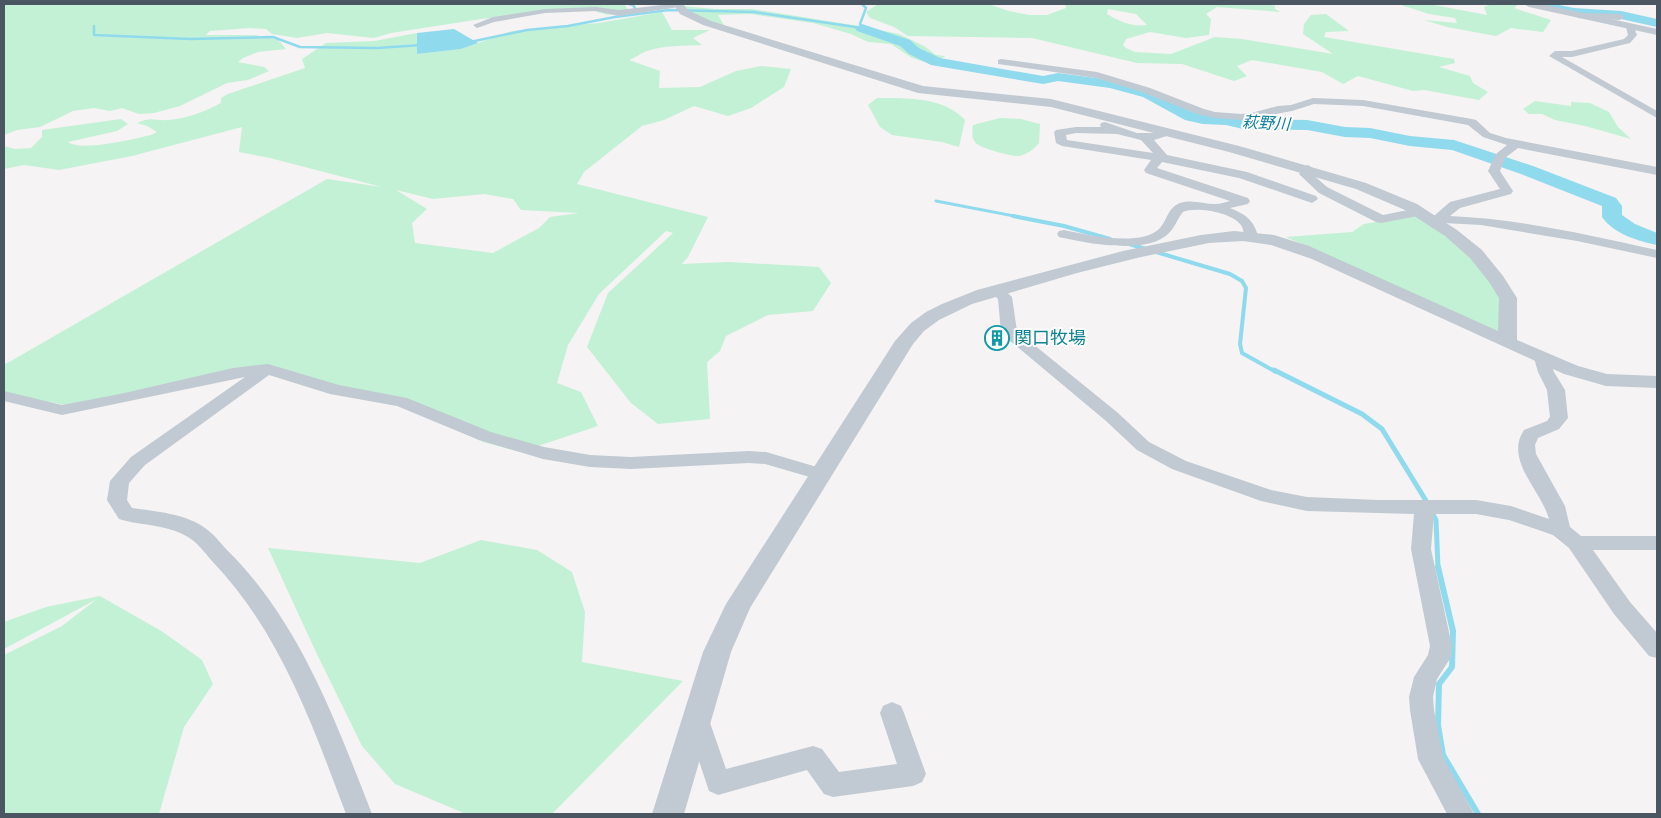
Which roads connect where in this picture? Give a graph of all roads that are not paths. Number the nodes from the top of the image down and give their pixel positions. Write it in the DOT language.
graph roads {
  1 [pos="1529,4"];
  2 [pos="681,7"];
  3 [pos="1581,16"];
  4 [pos="1620,17"];
  5 [pos="477,25"];
  6 [pos="1630,27"];
  7 [pos="1657,32"];
  8 [pos="1001,62"];
  9 [pos="1098,114"];
  10 [pos="1657,115"];
  11 [pos="1116,131"];
  12 [pos="1169,132"];
  13 [pos="1143,135"];
  14 [pos="1516,144"];
  15 [pos="1161,158"];
  16 [pos="1308,170"];
  17 [pos="1657,171"];
  18 [pos="1312,199"];
  19 [pos="1212,208"];
  20 [pos="1418,212"];
  21 [pos="1435,219"];
  22 [pos="1064,234"];
  23 [pos="1251,236"];
  24 [pos="1657,254"];
  25 [pos="997,291"];
  26 [pos="1507,342"];
  27 [pos="1542,358"];
  28 [pos="268,369"];
  29 [pos="1657,382"];
  30 [pos="4,396"];
  31 [pos="820,474"];
  32 [pos="1431,508"];
  33 [pos="1568,536"];
  34 [pos="1657,543"];
  35 [pos="1657,649"];
  36 [pos="892,713"];
  37 [pos="697,719"];
  38 [pos="359,814"];
  39 [pos="668,814"];
  40 [pos="1461,814"];
  1 -- 3 [label="street"];
  2 -- 5 [label="street"];
  2 -- 9 [label="street"];
  3 -- 4 [label="street"];
  3 -- 6 [label="street"];
  6 -- 7 [label="street"];
  6 -- 10 [label="street"];
  8 -- 14 [label="street"];
  9 -- 11 [label="street"];
  9 -- 12 [label="street"];
  11 -- 13 [label="street"];
  11 -- 15 [label="street"];
  12 -- 13 [label="street"];
  12 -- 16 [label="street"];
  13 -- 15 [label="street"];
  14 -- 17 [label="street"];
  14 -- 21 [label="street"];
  15 -- 18 [label="street"];
  15 -- 19 [label="street"];
  16 -- 20 [label="street"];
  16 -- 20 [label="street"];
  19 -- 22 [label="street"];
  19 -- 23 [label="street"];
  20 -- 21 [label="street"];
  21 -- 24 [label="street"];
  21 -- 26 [label="street"];
  23 -- 25 [label="street"];
  23 -- 26 [label="street"];
  25 -- 31 [label="street"];
  25 -- 32 [label="street"];
  26 -- 27 [label="street"];
  27 -- 29 [label="street"];
  27 -- 33 [label="street"];
  28 -- 30 [label="street"];
  28 -- 31 [label="street"];
  28 -- 38 [label="street"];
  31 -- 37 [label="street"];
  32 -- 33 [label="street"];
  32 -- 40 [label="street"];
  33 -- 34 [label="street"];
  33 -- 35 [label="street"];
  36 -- 37 [label="street"];
  37 -- 39 [label="street"];
}
